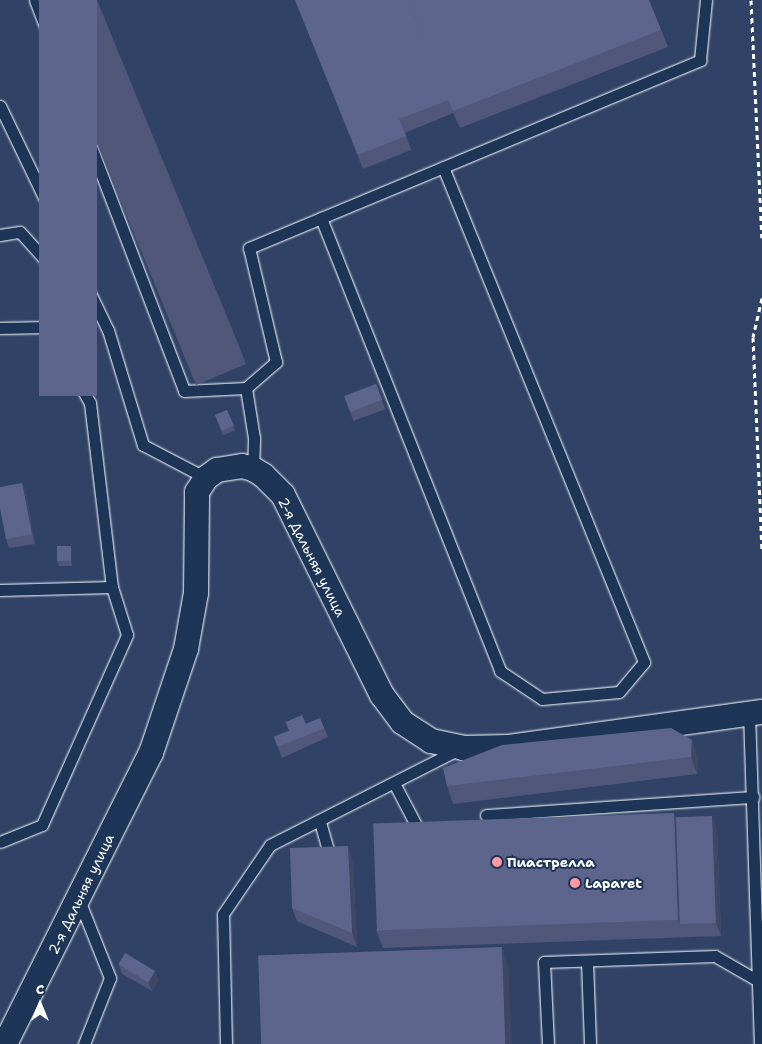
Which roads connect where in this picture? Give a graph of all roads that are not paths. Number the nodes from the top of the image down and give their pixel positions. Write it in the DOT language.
graph roads {
  1 [pos="34,0"];
  2 [pos="706,0"];
  3 [pos="0,106"];
  4 [pos="443,167"];
  5 [pos="321,218"];
  6 [pos="0,235"];
  7 [pos="47,327"];
  8 [pos="0,328"];
  9 [pos="246,388"];
  10 [pos="253,469"];
  11 [pos="206,478"];
  12 [pos="112,587"];
  13 [pos="0,590"];
  14 [pos="756,712"];
  15 [pos="463,748"];
  16 [pos="394,783"];
  17 [pos="753,797"];
  18 [pos="486,815"];
  19 [pos="320,822"];
  20 [pos="416,825"];
  21 [pos="0,842"];
  22 [pos="328,850"];
  23 [pos="79,900"];
  24 [pos="587,961"];
  25 [pos="760,982"];
  26 [pos="6,1044"];
  27 [pos="84,1044"];
  28 [pos="226,1044"];
  29 [pos="548,1044"];
  30 [pos="590,1044"];
  31 [pos="760,1044"];
  1 -- 9 [label="lane"];
  2 -- 4 [label="lane"];
  3 -- 11 [label="lane"];
  4 -- 5 [label="lane"];
  4 -- 5 [label="lane"];
  5 -- 9 [label="lane"];
  6 -- 7 [label="lane"];
  7 -- 8 [label="lane"];
  7 -- 12 [label="lane"];
  9 -- 10 [label="lane"];
  10 -- 11 [label="street"];
  10 -- 15 [label="street, 2-я Дальняя улица"];
  11 -- 23 [label="street, 2-я Дальняя улица"];
  12 -- 13 [label="lane"];
  12 -- 21 [label="lane"];
  14 -- 15 [label="street, 2-я Дальняя улица"];
  14 -- 17 [label="lane"];
  15 -- 16 [label="lane"];
  16 -- 19 [label="lane"];
  16 -- 20 [label="lane"];
  17 -- 18 [label="lane"];
  17 -- 25 [label="lane"];
  19 -- 22 [label="lane"];
  19 -- 28 [label="lane"];
  23 -- 26 [label="street, 2-я Дальняя улица"];
  23 -- 27 [label="lane"];
  24 -- 25 [label="lane"];
  24 -- 29 [label="lane"];
  24 -- 30 [label="lane"];
  25 -- 31 [label="lane"];
}
